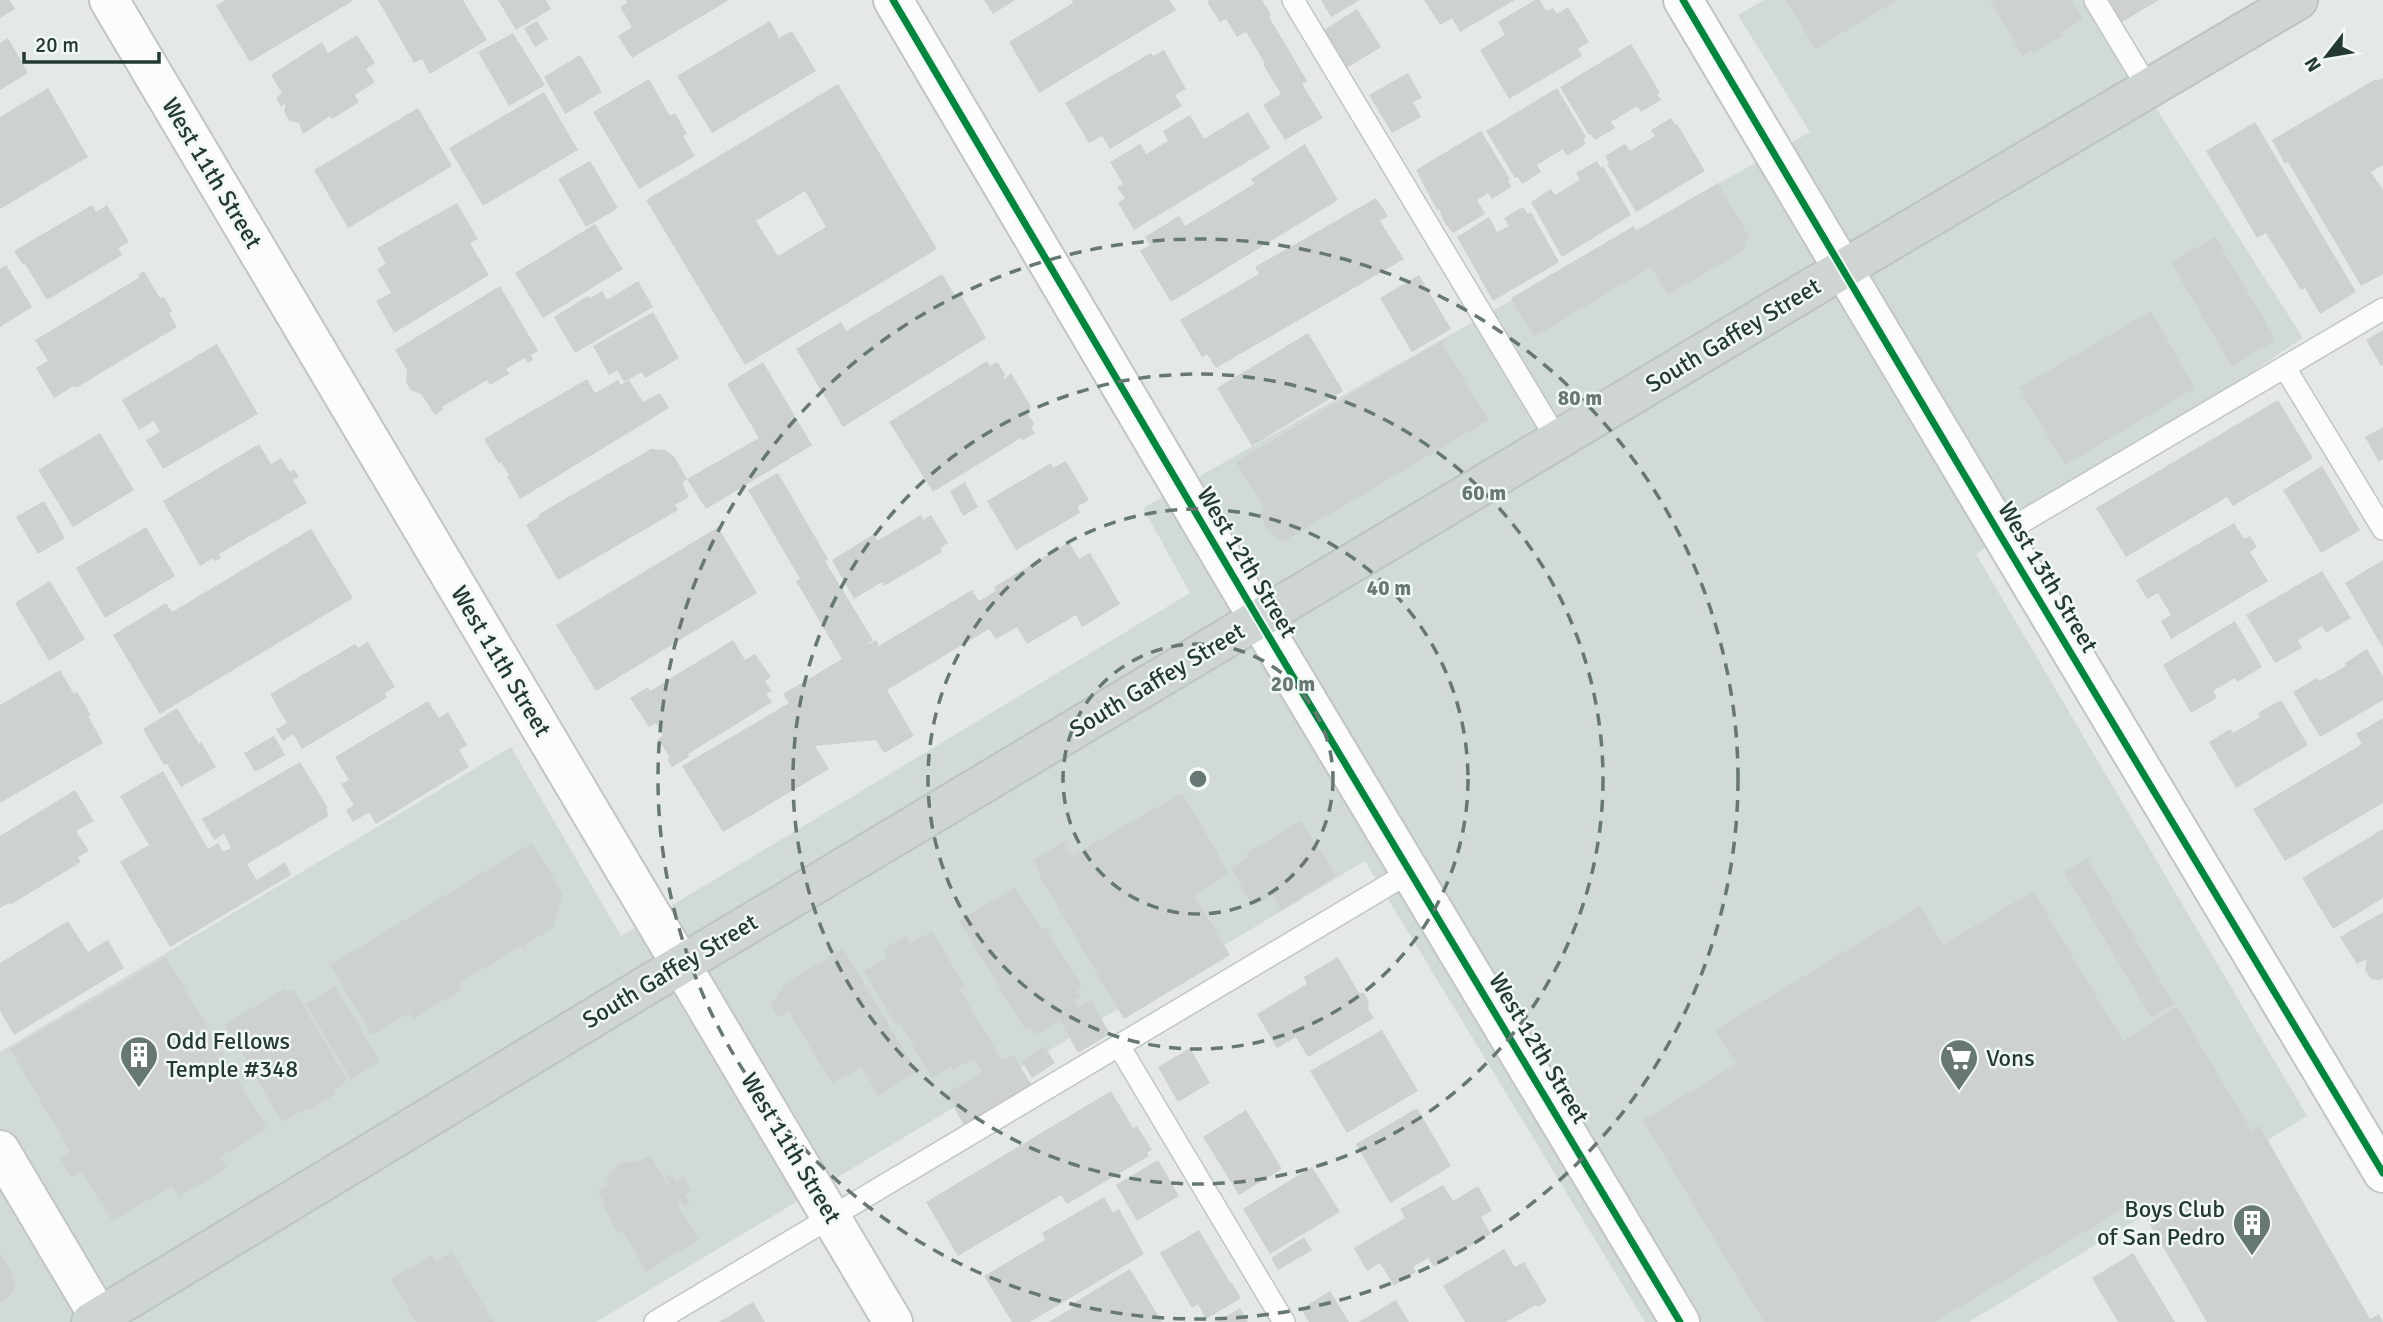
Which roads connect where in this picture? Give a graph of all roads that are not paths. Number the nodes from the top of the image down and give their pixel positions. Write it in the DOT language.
graph roads {
  1 [pos="108,0"];
  2 [pos="893,0"];
  3 [pos="1293,0"];
  4 [pos="1683,0"];
  5 [pos="2095,0"];
  6 [pos="2298,0"];
  7 [pos="2148,88"];
  8 [pos="1843,269"];
  9 [pos="2383,309"];
  10 [pos="2285,368"];
  11 [pos="1558,441"];
  12 [pos="2383,529"];
  13 [pos="2000,535"];
  14 [pos="1259,620"];
  15 [pos="1410,872"];
  16 [pos="682,964"];
  17 [pos="1119,1046"];
  18 [pos="0,1150"];
  19 [pos="2383,1173"];
  20 [pos="831,1217"];
  21 [pos="98,1320"];
  22 [pos="655,1322"];
  23 [pos="893,1322"];
  24 [pos="1284,1322"];
  25 [pos="1680,1322"];
  1 -- 16 [label="street, West 11th Street"];
  2 -- 14 [label="street, West 12th Street"];
  3 -- 11 [label="lane"];
  4 -- 8 [label="street, West 13th Street"];
  5 -- 7 [label="lane"];
  6 -- 7 [label="main road, South Gaffey Street"];
  7 -- 8 [label="main road, South Gaffey Street"];
  8 -- 11 [label="main road, South Gaffey Street"];
  8 -- 13 [label="street, West 13th Street"];
  9 -- 10 [label="lane"];
  10 -- 12 [label="lane"];
  10 -- 13 [label="lane"];
  11 -- 14 [label="main road, South Gaffey Street"];
  13 -- 19 [label="street, West 13th Street"];
  14 -- 15 [label="street, West 12th Street"];
  14 -- 16 [label="main road, South Gaffey Street"];
  15 -- 17 [label="lane"];
  15 -- 25 [label="street, West 12th Street"];
  16 -- 20 [label="street, West 11th Street"];
  16 -- 21 [label="main road, South Gaffey Street"];
  17 -- 20 [label="lane"];
  17 -- 24 [label="lane"];
  18 -- 21 [label="street"];
  20 -- 22 [label="lane"];
  20 -- 23 [label="street, West 11th Street"];
}
